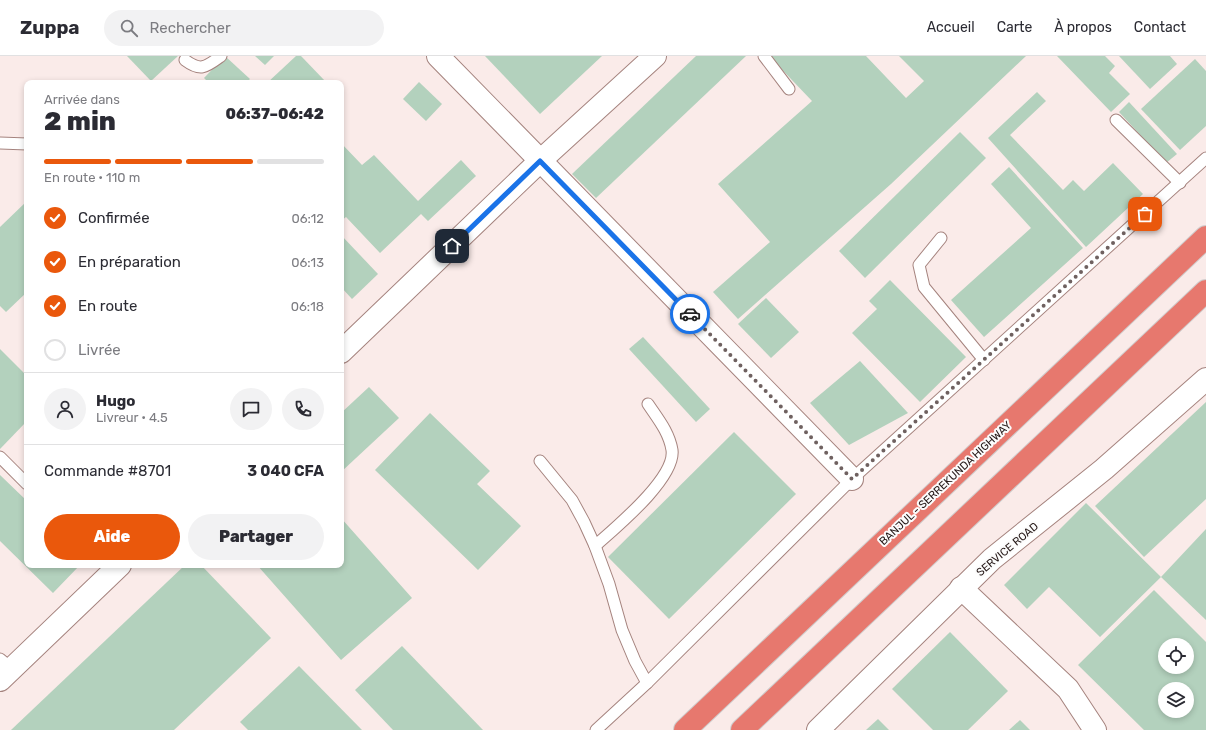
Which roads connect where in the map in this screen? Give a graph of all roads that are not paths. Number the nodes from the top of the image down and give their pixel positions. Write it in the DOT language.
graph roads {
  1 [pos="221,56"];
  2 [pos="438,56"];
  3 [pos="655,56"];
  4 [pos="764,56"];
  5 [pos="185,60"];
  6 [pos="789,89"];
  7 [pos="1116,120"];
  8 [pos="0,143"];
  9 [pos="24,144"];
  10 [pos="1206,158"];
  11 [pos="540,161"];
  12 [pos="1180,183"];
  13 [pos="1206,237"];
  14 [pos="941,238"];
  15 [pos="1206,291"];
  16 [pos="344,349"];
  17 [pos="984,360"];
  18 [pos="1206,380"];
  19 [pos="648,404"];
  20 [pos="0,457"];
  21 [pos="540,461"];
  22 [pos="852,479"];
  23 [pos="24,481"];
  24 [pos="596,546"];
  25 [pos="114,568"];
  26 [pos="961,588"];
  27 [pos="4,670"];
  28 [pos="647,683"];
  29 [pos="596,730"];
  30 [pos="685,730"];
  31 [pos="742,730"];
  32 [pos="818,730"];
  33 [pos="1095,730"];
  1 -- 5 [label="lane"];
  2 -- 11 [label="street"];
  3 -- 11 [label="street"];
  4 -- 6 [label="lane"];
  7 -- 12 [label="lane"];
  8 -- 9 [label="lane"];
  10 -- 12 [label="lane"];
  11 -- 16 [label="street"];
  11 -- 22 [label="street"];
  12 -- 17 [label="lane"];
  13 -- 30 [label="highway, BANJUL - SERREKUNDA HIGHWAY"];
  14 -- 17 [label="lane"];
  15 -- 31 [label="highway"];
  17 -- 22 [label="lane"];
  18 -- 26 [label="street, SERVICE ROAD"];
  19 -- 24 [label="lane"];
  20 -- 23 [label="lane"];
  21 -- 24 [label="lane"];
  22 -- 28 [label="lane"];
  24 -- 28 [label="lane"];
  25 -- 27 [label="street"];
  26 -- 32 [label="street, SERVICE ROAD"];
  26 -- 33 [label="street"];
  28 -- 29 [label="lane"];
}
